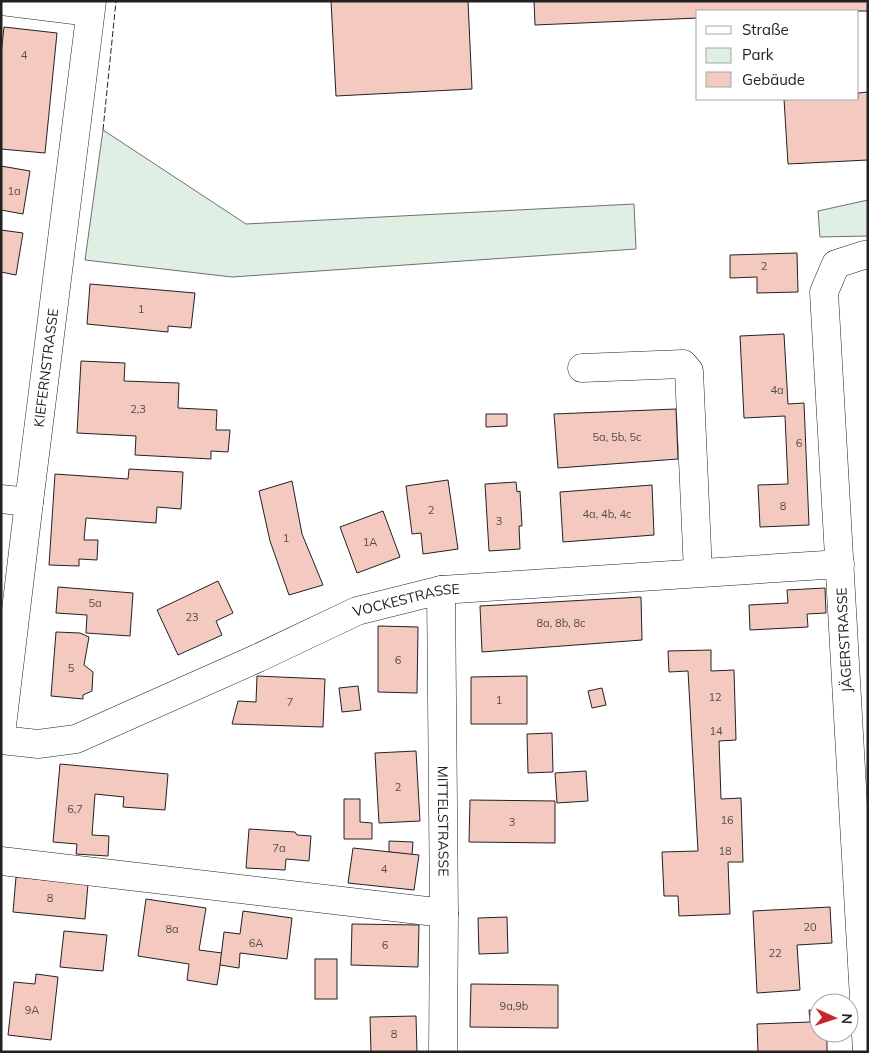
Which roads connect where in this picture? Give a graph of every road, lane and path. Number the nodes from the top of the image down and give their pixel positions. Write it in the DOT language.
graph roads {
  1 [pos="1,1"];
  2 [pos="91,6"];
  3 [pos="868,255"];
  4 [pos="582,368"];
  5 [pos="1,499"];
  6 [pos="29,502"];
  7 [pos="840,564"];
  8 [pos="698,572"];
  9 [pos="441,590"];
  10 [pos="1,734"];
  11 [pos="1,740"];
  12 [pos="1,861"];
  13 [pos="444,914"];
  14 [pos="443,1052"];
  15 [pos="867,1052"];
  1 -- 2 [label="street"];
  2 -- 6 [label="street, KIEFERNSTRASSE"];
  3 -- 7 [label="street, JÄGERSTRASSE"];
  4 -- 8 [label="street"];
  5 -- 6 [label="street"];
  6 -- 10 [label="street, KIEFERNSTRASSE"];
  7 -- 8 [label="street, VOCKESTRASSE"];
  7 -- 15 [label="street, JÄGERSTRASSE"];
  8 -- 9 [label="street, VOCKESTRASSE"];
  9 -- 11 [label="street, VOCKESTRASSE"];
  9 -- 13 [label="street, MITTELSTRASSE"];
  12 -- 13 [label="street"];
  13 -- 14 [label="street, MITTELSTRASSE"];
}
